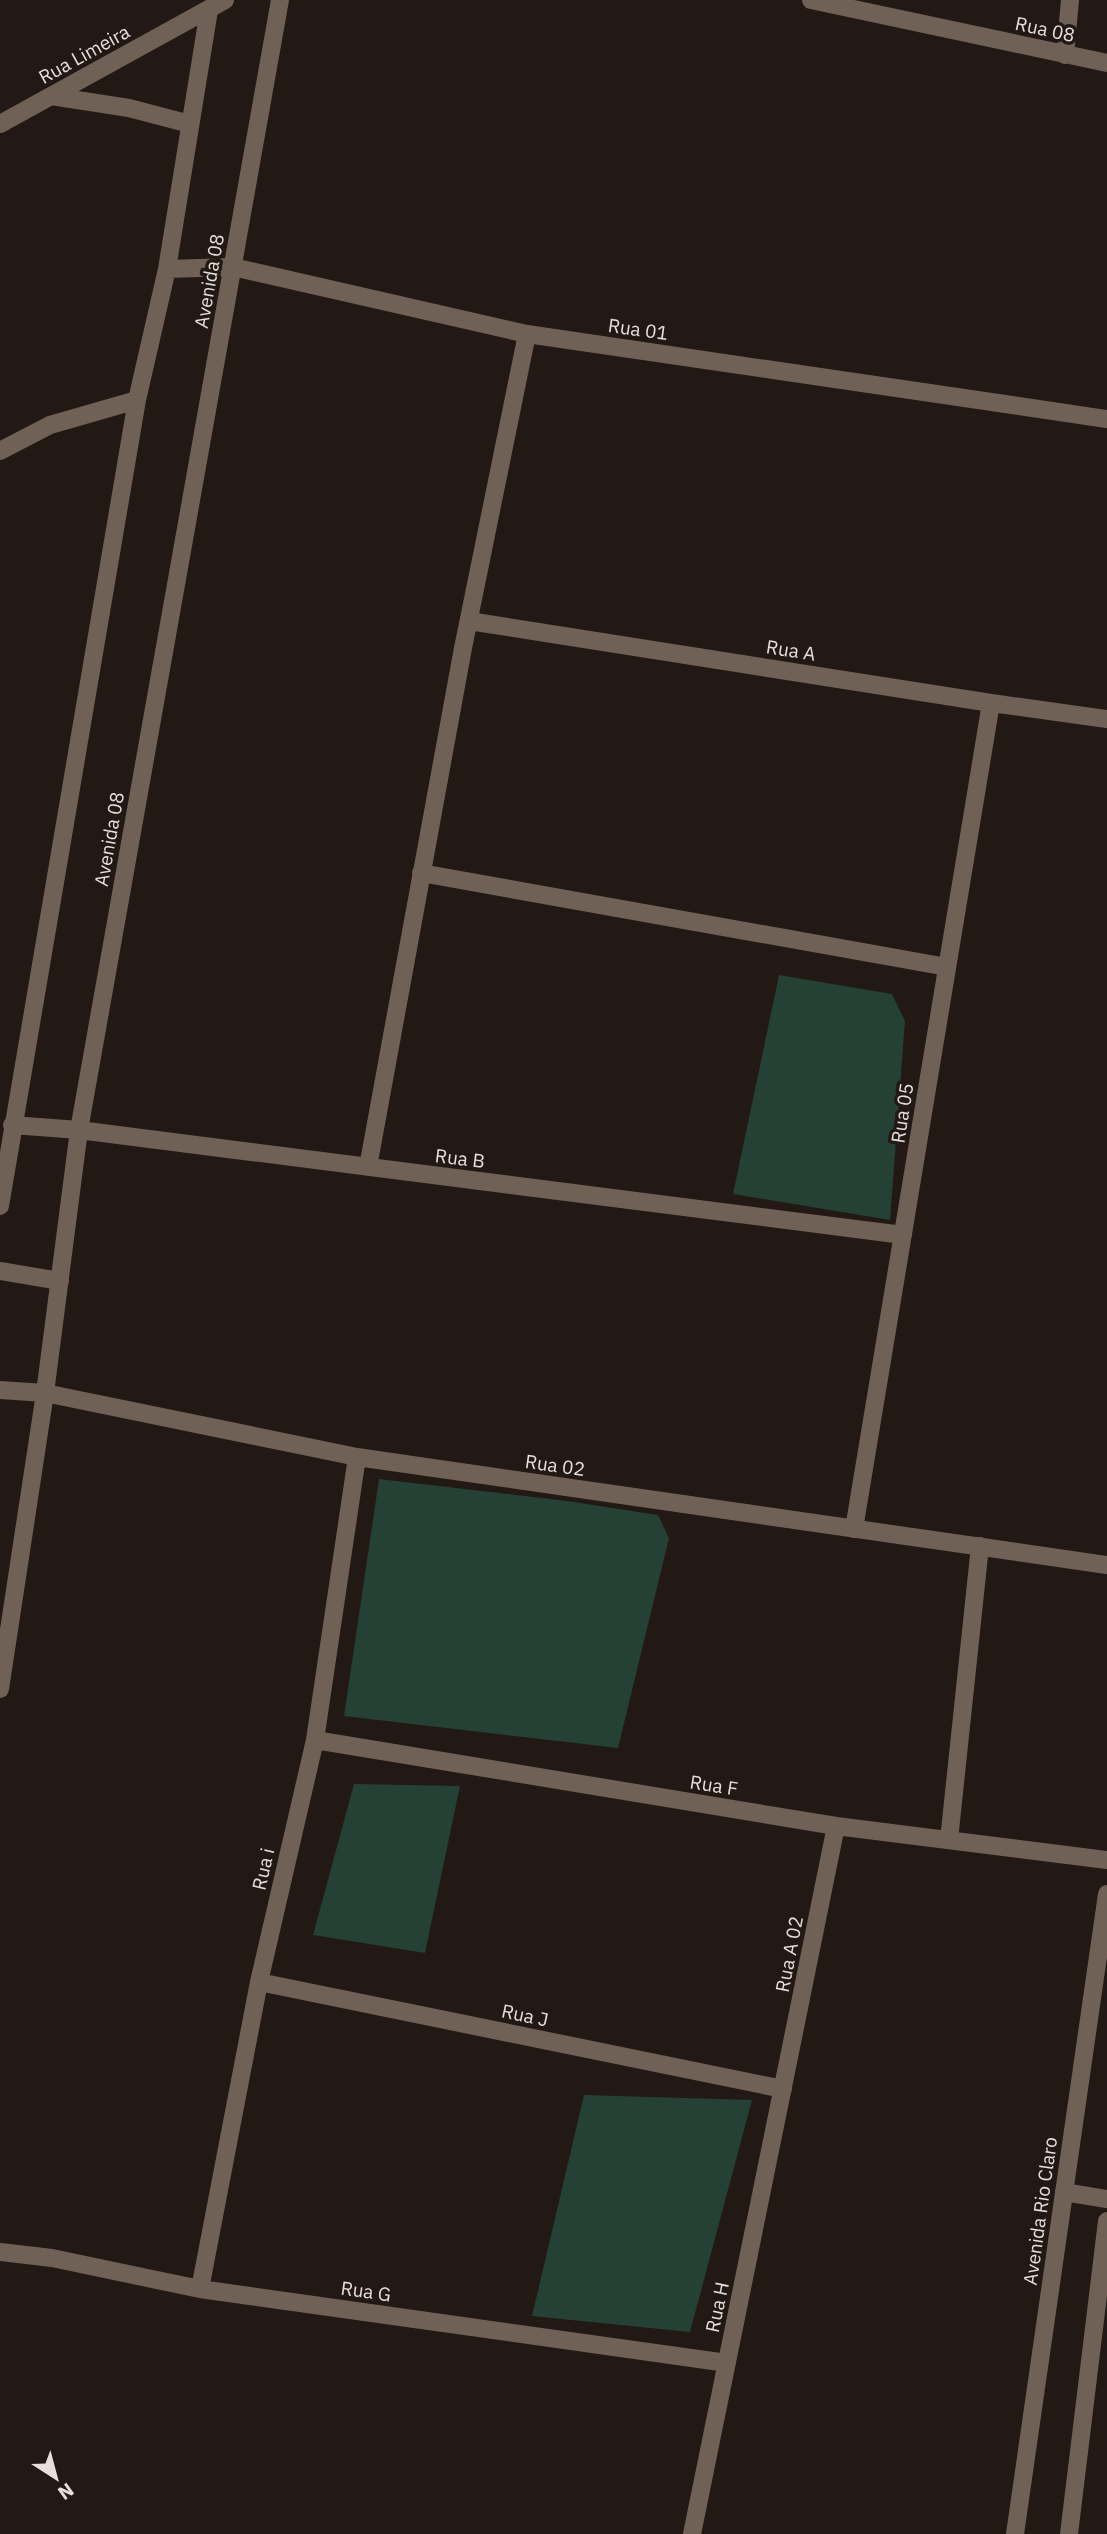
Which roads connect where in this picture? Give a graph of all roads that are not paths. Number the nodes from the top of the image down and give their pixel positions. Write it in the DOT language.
graph roads {
  1 [pos="225,0"];
  2 [pos="280,0"];
  3 [pos="811,0"];
  4 [pos="1070,0"];
  5 [pos="209,10"];
  6 [pos="1065,55"];
  7 [pos="1107,63"];
  8 [pos="51,96"];
  9 [pos="0,124"];
  10 [pos="190,124"];
  11 [pos="233,267"];
  12 [pos="167,269"];
  13 [pos="527,334"];
  14 [pos="137,400"];
  15 [pos="1107,419"];
  16 [pos="0,451"];
  17 [pos="468,621"];
  18 [pos="991,703"];
  19 [pos="1107,719"];
  20 [pos="421,873"];
  21 [pos="947,967"];
  22 [pos="12,1125"];
  23 [pos="79,1130"];
  24 [pos="368,1167"];
  25 [pos="0,1206"];
  26 [pos="903,1235"];
  27 [pos="0,1271"];
  28 [pos="60,1281"];
  29 [pos="0,1390"];
  30 [pos="45,1394"];
  31 [pos="357,1457"];
  32 [pos="854,1529"];
  33 [pos="980,1546"];
  34 [pos="1107,1565"];
  35 [pos="0,1689"];
  36 [pos="315,1740"];
  37 [pos="836,1826"];
  38 [pos="949,1840"];
  39 [pos="1107,1860"];
  40 [pos="1107,1894"];
  41 [pos="259,1982"];
  42 [pos="783,2090"];
  43 [pos="1064,2192"];
  44 [pos="1107,2199"];
  45 [pos="1107,2221"];
  46 [pos="0,2252"];
  47 [pos="200,2289"];
  48 [pos="727,2363"];
  49 [pos="692,2534"];
  50 [pos="1014,2534"];
  51 [pos="1069,2534"];
  1 -- 5 [label="street, Rua Limeira"];
  2 -- 11 [label="street, Avenida 08"];
  3 -- 6 [label="street, Rua 08"];
  4 -- 6 [label="street"];
  5 -- 8 [label="street, Rua Limeira"];
  5 -- 10 [label="street"];
  6 -- 7 [label="street, Rua 08"];
  8 -- 9 [label="street, Rua Limeira"];
  8 -- 10 [label="street"];
  10 -- 12 [label="street"];
  11 -- 12 [label="street, Rua 01"];
  11 -- 13 [label="street, Rua 01"];
  11 -- 23 [label="street, Avenida 08"];
  12 -- 14 [label="street"];
  13 -- 15 [label="street, Rua 01"];
  13 -- 17 [label="street"];
  14 -- 16 [label="street"];
  14 -- 22 [label="street"];
  17 -- 18 [label="street, Rua A"];
  17 -- 20 [label="street"];
  18 -- 19 [label="street, Rua A"];
  18 -- 21 [label="street, Rua 05"];
  20 -- 21 [label="street"];
  20 -- 24 [label="street"];
  21 -- 26 [label="street, Rua 05"];
  22 -- 23 [label="street, Rua B"];
  22 -- 25 [label="street"];
  23 -- 24 [label="street, Rua B"];
  23 -- 28 [label="street, Avenida 08"];
  24 -- 26 [label="street, Rua B"];
  26 -- 32 [label="street, Rua 05"];
  27 -- 28 [label="street"];
  28 -- 30 [label="street, Avenida 08"];
  29 -- 30 [label="street, Rua 02"];
  30 -- 31 [label="street, Rua 02"];
  30 -- 35 [label="street, Avenida 08"];
  31 -- 32 [label="street, Rua 02"];
  31 -- 36 [label="street, Rua i"];
  32 -- 33 [label="street, Rua 02"];
  33 -- 34 [label="street, Rua 02"];
  33 -- 38 [label="street"];
  36 -- 37 [label="street, Rua F"];
  36 -- 41 [label="street, Rua i"];
  37 -- 38 [label="street, Rua F"];
  37 -- 42 [label="street, Rua A 02"];
  38 -- 39 [label="street, Rua F"];
  40 -- 43 [label="street, Avenida Rio Claro"];
  41 -- 42 [label="street, Rua J"];
  41 -- 47 [label="street, Rua i"];
  42 -- 48 [label="street, Rua H"];
  43 -- 44 [label="street"];
  43 -- 50 [label="street, Avenida Rio Claro"];
  45 -- 51 [label="street"];
  46 -- 47 [label="street, Rua G"];
  47 -- 48 [label="street, Rua G"];
  48 -- 49 [label="street, Rua H"];
}
